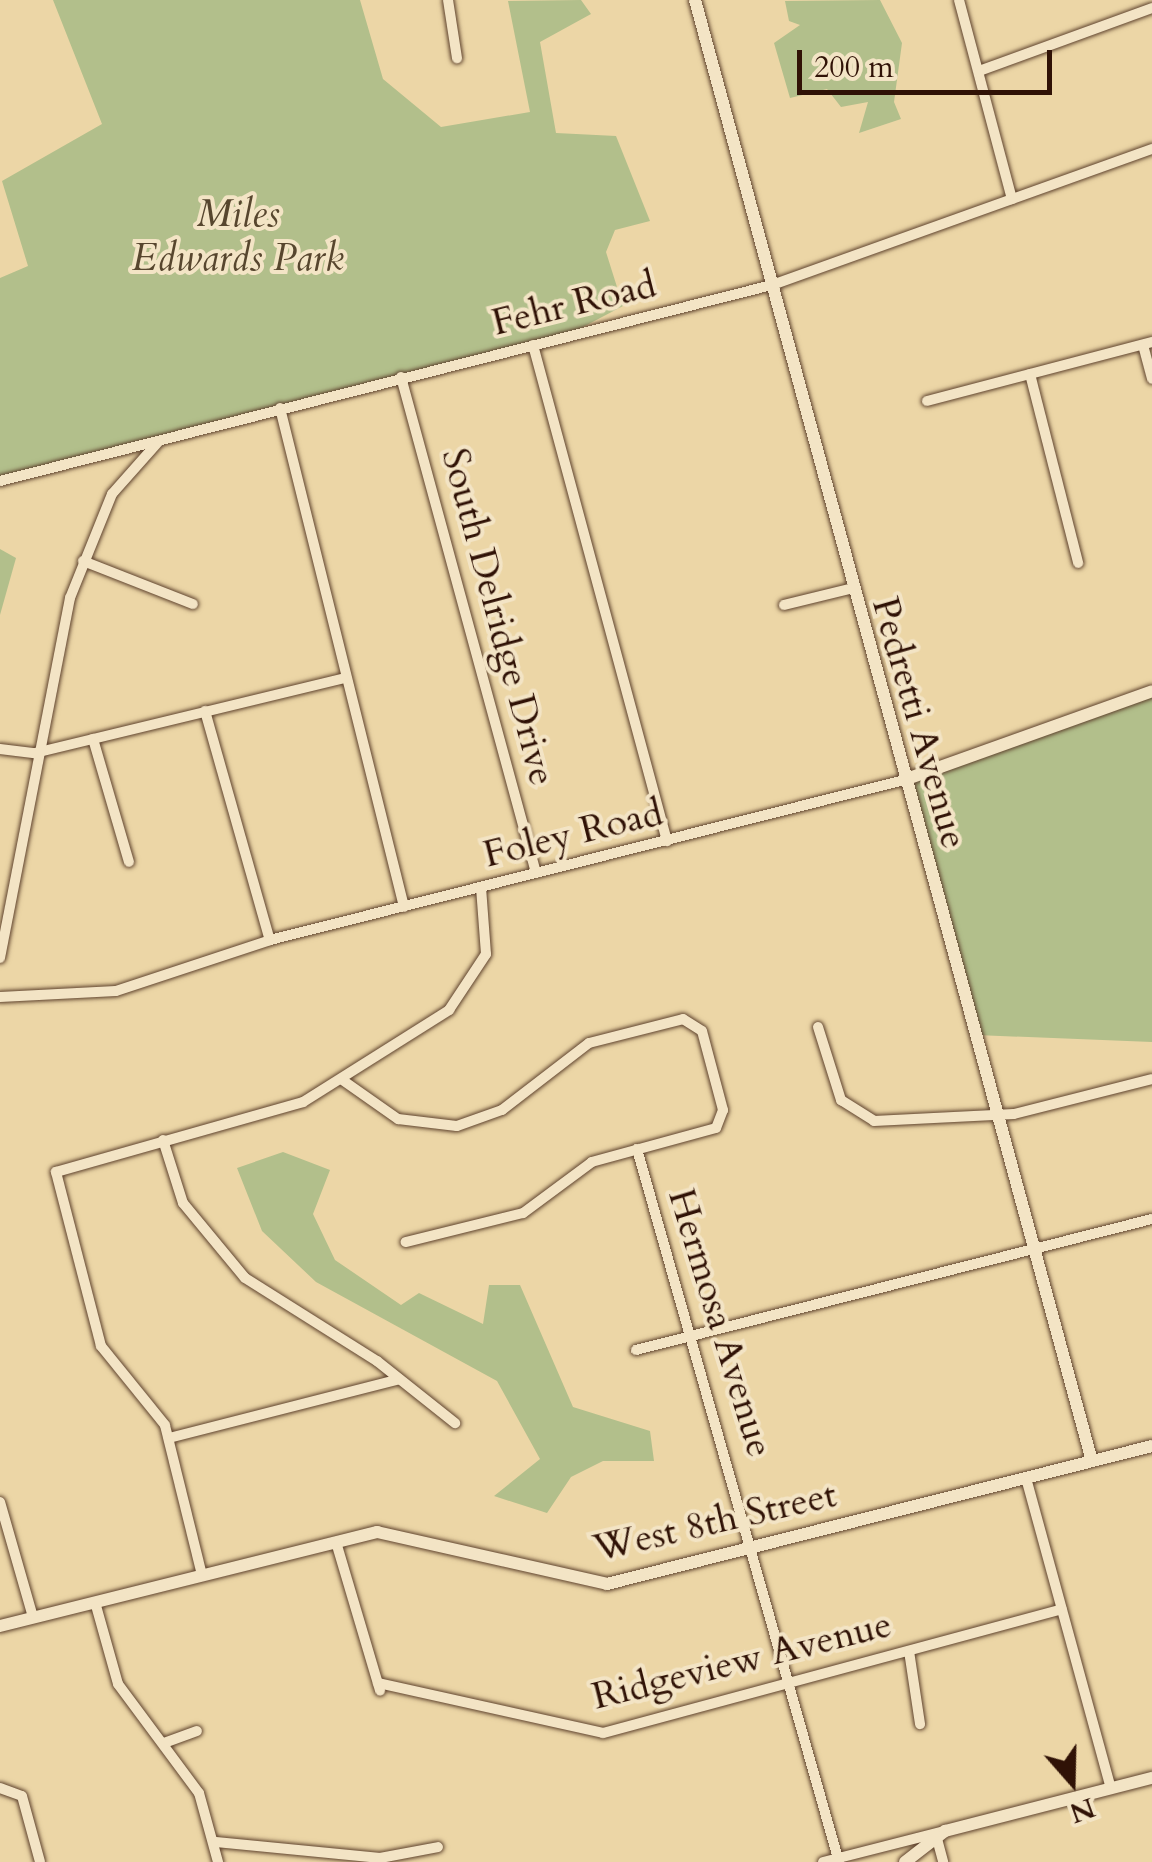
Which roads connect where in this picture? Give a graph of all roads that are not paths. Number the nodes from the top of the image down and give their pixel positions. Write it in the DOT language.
graph roads {
  1 [pos="448,0"];
  2 [pos="695,0"];
  3 [pos="959,0"];
  4 [pos="1152,8"];
  5 [pos="457,58"];
  6 [pos="978,71"];
  7 [pos="1152,149"];
  8 [pos="1012,199"];
  9 [pos="772,285"];
  10 [pos="1147,343"];
  11 [pos="534,345"];
  12 [pos="1030,374"];
  13 [pos="402,377"];
  14 [pos="1152,379"];
  15 [pos="928,401"];
  16 [pos="280,408"];
  17 [pos="160,441"];
  18 [pos="0,481"];
  19 [pos="83,561"];
  20 [pos="1078,563"];
  21 [pos="849,590"];
  22 [pos="194,604"];
  23 [pos="784,606"];
  24 [pos="345,678"];
  25 [pos="1152,692"];
  26 [pos="205,711"];
  27 [pos="93,740"];
  28 [pos="0,749"];
  29 [pos="35,753"];
  30 [pos="904,780"];
  31 [pos="668,841"];
  32 [pos="129,862"];
  33 [pos="536,873"];
  34 [pos="481,887"];
  35 [pos="404,906"];
  36 [pos="270,940"];
  37 [pos="0,958"];
  38 [pos="0,997"];
  39 [pos="818,1027"];
  40 [pos="341,1079"];
  41 [pos="1152,1079"];
  42 [pos="998,1114"];
  43 [pos="163,1140"];
  44 [pos="637,1149"];
  45 [pos="1152,1220"];
  46 [pos="406,1242"];
  47 [pos="1035,1250"];
  48 [pos="695,1334"];
  49 [pos="636,1350"];
  50 [pos="400,1379"];
  51 [pos="455,1423"];
  52 [pos="169,1438"];
  53 [pos="1152,1446"];
  54 [pos="1092,1460"];
  55 [pos="1026,1478"];
  56 [pos="0,1502"];
  57 [pos="336,1542"];
  58 [pos="753,1547"];
  59 [pos="202,1576"];
  60 [pos="95,1602"];
  61 [pos="1062,1609"];
  62 [pos="32,1617"];
  63 [pos="0,1626"];
  64 [pos="909,1652"];
  65 [pos="791,1684"];
  66 [pos="920,1724"];
  67 [pos="197,1731"];
  68 [pos="164,1743"];
  69 [pos="1152,1778"];
  70 [pos="0,1788"];
  71 [pos="1111,1788"];
  72 [pos="940,1833"];
  73 [pos="216,1842"];
  74 [pos="891,1844"];
  75 [pos="438,1847"];
  76 [pos="908,1858"];
  77 [pos="839,1860"];
  78 [pos="40,1862"];
  79 [pos="218,1862"];
  80 [pos="823,1862"];
  81 [pos="943,1862"];
  1 -- 5 [label="street"];
  2 -- 9 [label="street, Pedretti Avenue"];
  3 -- 6 [label="street"];
  4 -- 6 [label="street"];
  6 -- 8 [label="street"];
  7 -- 8 [label="street, Fehr Road"];
  8 -- 9 [label="street, Fehr Road"];
  9 -- 11 [label="street, Fehr Road"];
  9 -- 21 [label="street, Pedretti Avenue"];
  10 -- 12 [label="street"];
  10 -- 14 [label="street"];
  11 -- 13 [label="street, Fehr Road"];
  11 -- 31 [label="street"];
  12 -- 15 [label="street"];
  12 -- 20 [label="street"];
  13 -- 16 [label="street, Fehr Road"];
  13 -- 33 [label="street, South Delridge Drive"];
  16 -- 17 [label="street, Fehr Road"];
  16 -- 24 [label="street"];
  17 -- 18 [label="street, Fehr Road"];
  17 -- 19 [label="street"];
  19 -- 22 [label="street"];
  19 -- 29 [label="street"];
  21 -- 23 [label="street"];
  21 -- 30 [label="street, Pedretti Avenue"];
  24 -- 26 [label="street"];
  24 -- 35 [label="street"];
  25 -- 30 [label="street, Foley Road"];
  26 -- 27 [label="street"];
  26 -- 36 [label="street"];
  27 -- 29 [label="street"];
  27 -- 32 [label="street"];
  28 -- 29 [label="street"];
  29 -- 37 [label="street"];
  30 -- 31 [label="street, Foley Road"];
  30 -- 42 [label="street, Pedretti Avenue"];
  31 -- 33 [label="street, Foley Road"];
  33 -- 34 [label="street, Foley Road"];
  34 -- 35 [label="street, Foley Road"];
  34 -- 40 [label="street"];
  35 -- 36 [label="street, Foley Road"];
  36 -- 38 [label="street, Foley Road"];
  39 -- 42 [label="street"];
  40 -- 43 [label="street"];
  40 -- 44 [label="street"];
  41 -- 42 [label="street"];
  42 -- 47 [label="street, Pedretti Avenue"];
  43 -- 50 [label="street"];
  43 -- 52 [label="street"];
  44 -- 46 [label="street"];
  44 -- 48 [label="street, Hermosa Avenue"];
  45 -- 47 [label="street"];
  47 -- 48 [label="street"];
  47 -- 54 [label="street, Pedretti Avenue"];
  48 -- 49 [label="street"];
  48 -- 58 [label="street, Hermosa Avenue"];
  50 -- 51 [label="street"];
  50 -- 52 [label="street"];
  52 -- 59 [label="street"];
  53 -- 54 [label="street, West 8th Street"];
  54 -- 55 [label="street, West 8th Street"];
  55 -- 58 [label="street, West 8th Street"];
  55 -- 61 [label="street"];
  56 -- 62 [label="street"];
  57 -- 58 [label="street, West 8th Street"];
  57 -- 59 [label="street, West 8th Street"];
  57 -- 65 [label="street, Ridgeview Avenue"];
  58 -- 65 [label="street, Hermosa Avenue"];
  59 -- 60 [label="street, West 8th Street"];
  60 -- 62 [label="street, West 8th Street"];
  60 -- 68 [label="street"];
  61 -- 64 [label="street, Ridgeview Avenue"];
  61 -- 71 [label="street"];
  62 -- 63 [label="street, West 8th Street"];
  64 -- 65 [label="street, Ridgeview Avenue"];
  64 -- 66 [label="street"];
  65 -- 77 [label="street, Hermosa Avenue"];
  67 -- 68 [label="street"];
  68 -- 73 [label="street"];
  69 -- 71 [label="street"];
  70 -- 78 [label="street"];
  71 -- 72 [label="street"];
  72 -- 74 [label="street"];
  72 -- 76 [label="street"];
  72 -- 81 [label="street"];
  73 -- 75 [label="street"];
  73 -- 79 [label="street"];
  74 -- 76 [label="street"];
  74 -- 77 [label="street"];
  77 -- 80 [label="street"];
}
